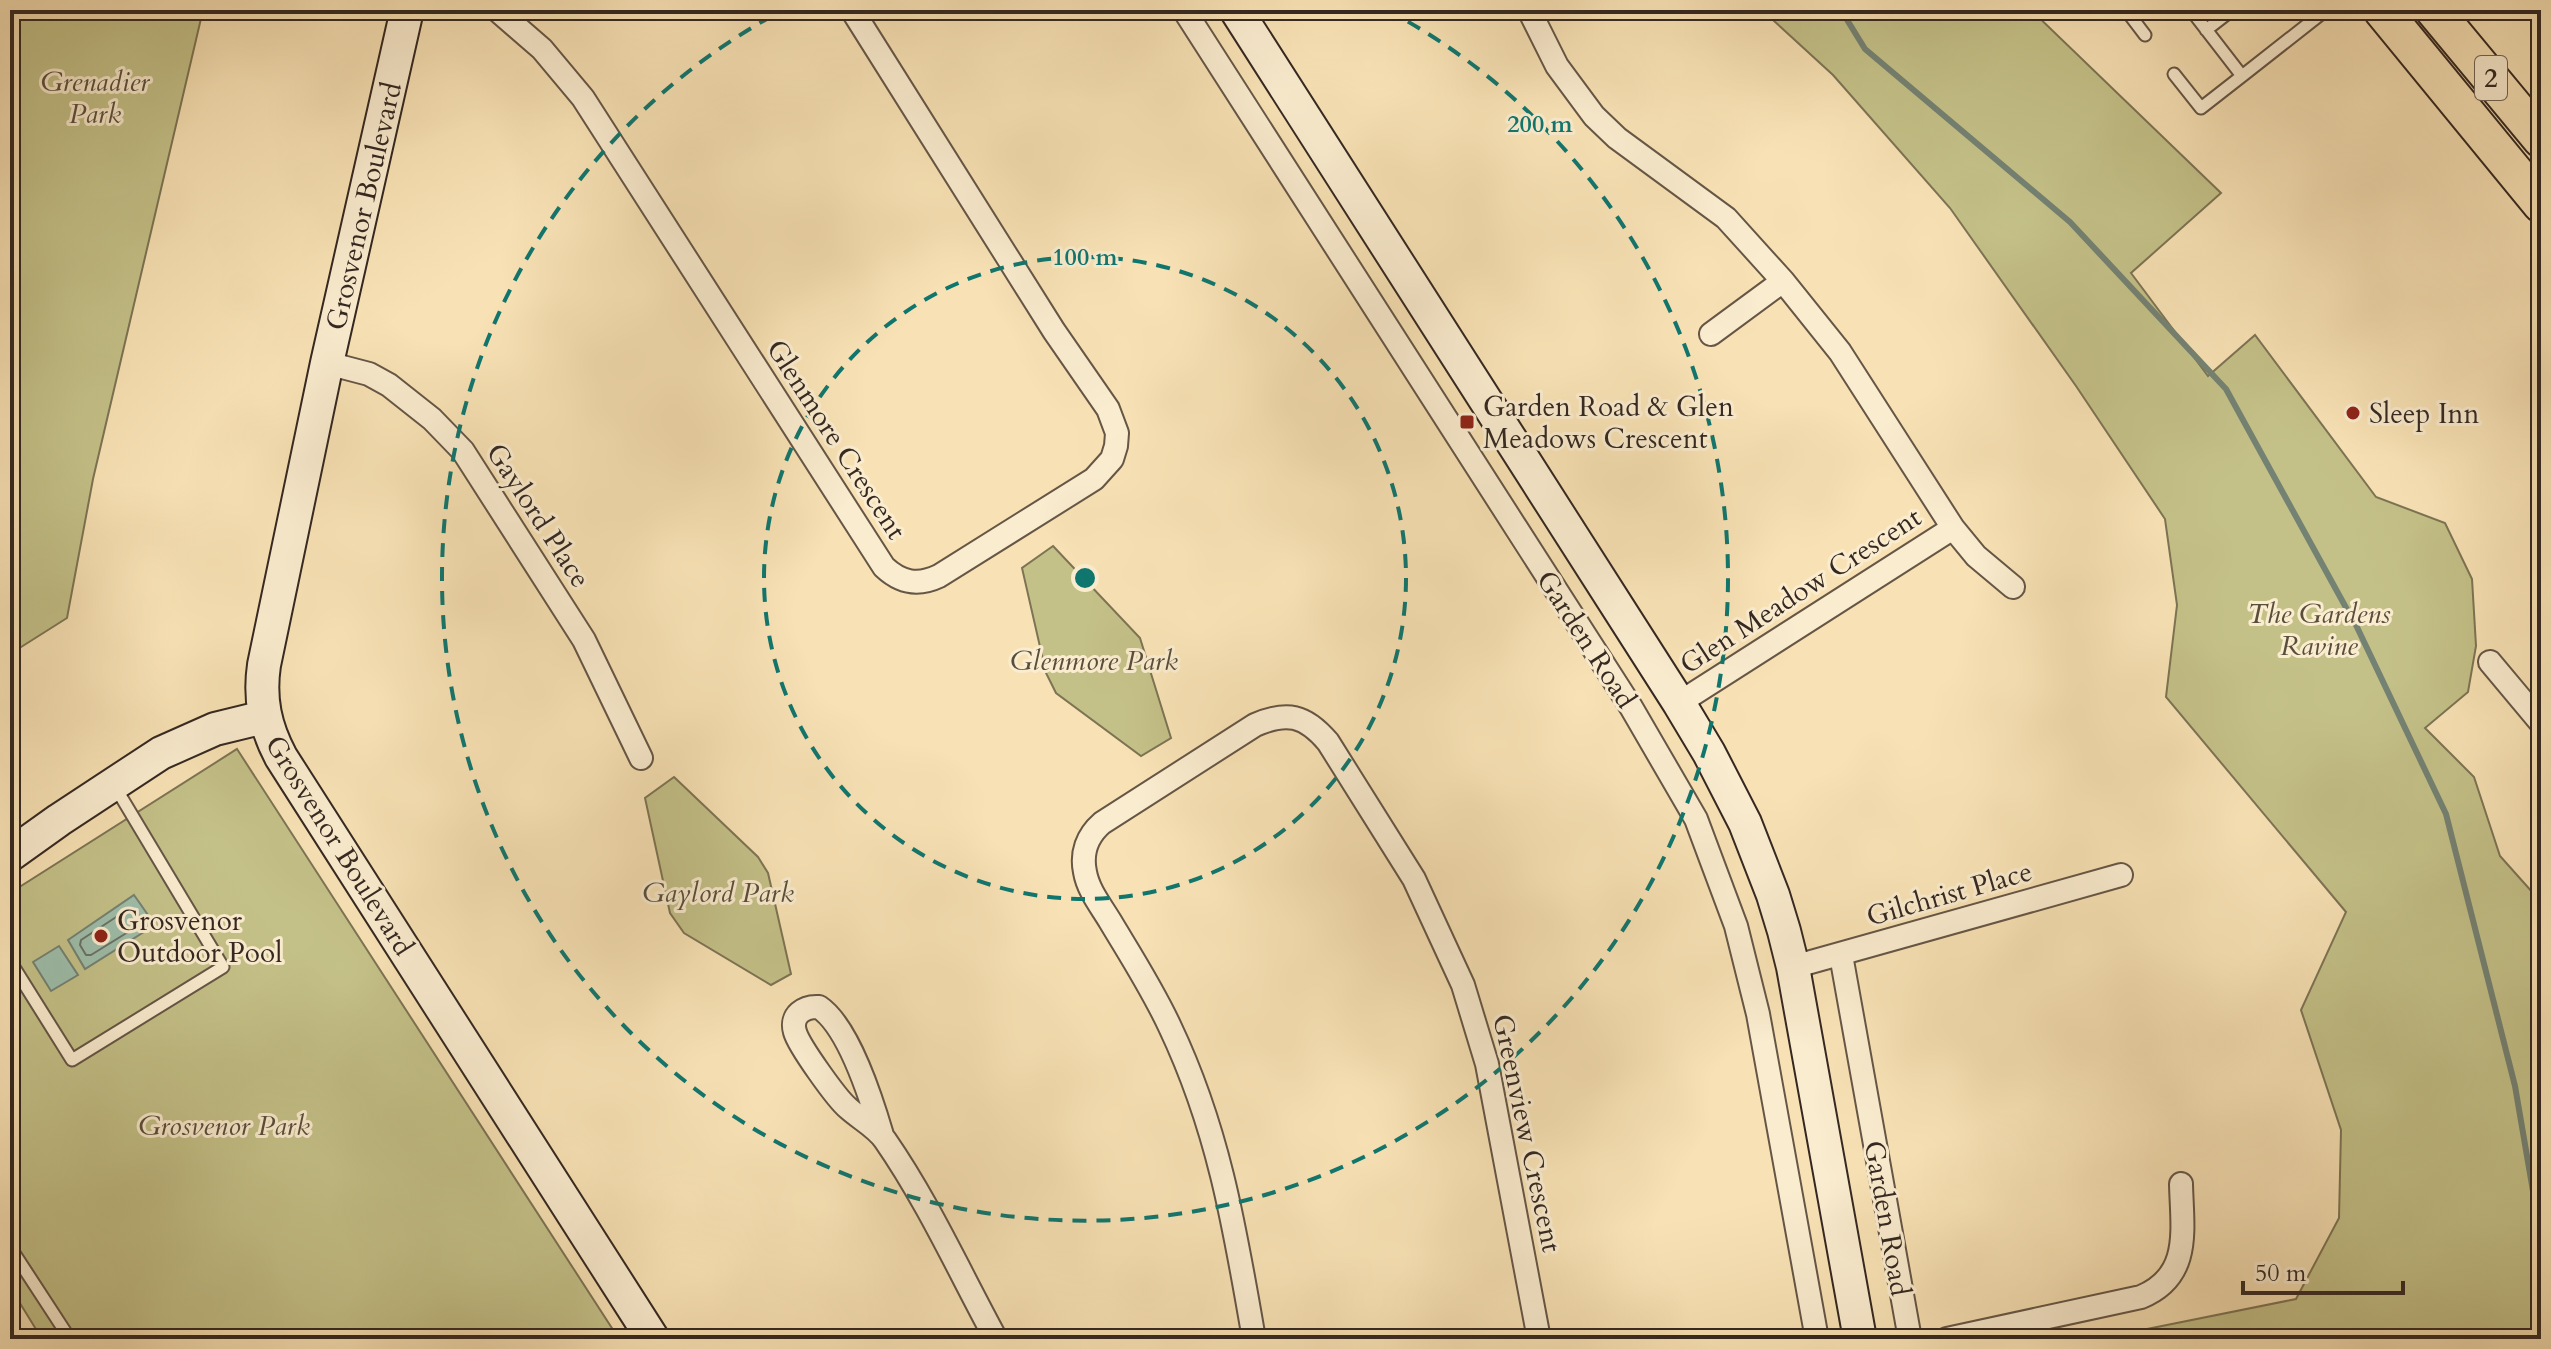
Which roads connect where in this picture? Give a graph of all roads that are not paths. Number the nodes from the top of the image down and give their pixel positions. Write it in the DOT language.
graph roads {
  1 [pos="407,10"];
  2 [pos="497,10"];
  3 [pos="852,10"];
  4 [pos="1184,10"];
  5 [pos="1236,10"];
  6 [pos="1529,10"];
  7 [pos="2126,10"];
  8 [pos="2191,10"];
  9 [pos="2232,10"];
  10 [pos="2326,10"];
  11 [pos="2382,10"];
  12 [pos="2434,10"];
  13 [pos="2310,14"];
  14 [pos="2206,30"];
  15 [pos="2145,35"];
  16 [pos="2174,74"];
  17 [pos="2242,76"];
  18 [pos="2517,143"];
  19 [pos="2541,147"];
  20 [pos="2541,204"];
  21 [pos="1783,281"];
  22 [pos="1711,334"];
  23 [pos="327,363"];
  24 [pos="1953,528"];
  25 [pos="2013,587"];
  26 [pos="2490,662"];
  27 [pos="1679,703"];
  28 [pos="264,717"];
  29 [pos="2540,719"];
  30 [pos="641,758"];
  31 [pos="113,784"];
  32 [pos="10,855"];
  33 [pos="2121,875"];
  34 [pos="1841,955"];
  35 [pos="10,961"];
  36 [pos="1793,967"];
  37 [pos="882,1135"];
  38 [pos="2181,1184"];
  39 [pos="10,1247"];
  40 [pos="70,1339"];
  41 [pos="653,1339"];
  42 [pos="996,1339"];
  43 [pos="1254,1339"];
  44 [pos="1539,1339"];
  45 [pos="1817,1339"];
  46 [pos="1860,1339"];
  47 [pos="1910,1339"];
  48 [pos="1947,1339"];
  1 -- 23 [label="street, Grosvenor Boulevard"];
  2 -- 3 [label="street, Glenmore Crescent"];
  4 -- 45 [label="street, Garden Road"];
  5 -- 27 [label="street, Garden Road"];
  6 -- 21 [label="street, Glen Meadow Crescent"];
  7 -- 15 [label="lane"];
  8 -- 14 [label="lane"];
  9 -- 14 [label="lane"];
  10 -- 13 [label="lane"];
  11 -- 18 [label="main road, 2"];
  12 -- 18 [label="main road, 2"];
  13 -- 17 [label="lane"];
  14 -- 17 [label="lane"];
  16 -- 17 [label="lane"];
  18 -- 19 [label="lane"];
  18 -- 20 [label="main road, 2"];
  21 -- 22 [label="street"];
  21 -- 24 [label="street, Glen Meadow Crescent"];
  23 -- 28 [label="street, Grosvenor Boulevard"];
  23 -- 30 [label="street, Gaylord Place"];
  24 -- 25 [label="street, Glen Meadow Crescent"];
  24 -- 27 [label="street, Glen Meadow Crescent"];
  26 -- 29 [label="street"];
  27 -- 36 [label="street, Garden Road"];
  28 -- 31 [label="street"];
  28 -- 41 [label="street, Grosvenor Boulevard"];
  31 -- 32 [label="street"];
  31 -- 35 [label="lane"];
  33 -- 34 [label="street, Gilchrist Place"];
  34 -- 36 [label="street, Gilchrist Place"];
  34 -- 47 [label="street, Garden Road"];
  36 -- 46 [label="street, Garden Road"];
  37 -- 37 [label="street"];
  37 -- 42 [label="street"];
  38 -- 48 [label="street"];
  39 -- 40 [label="lane"];
  43 -- 44 [label="street, Greenview Crescent"];
}
